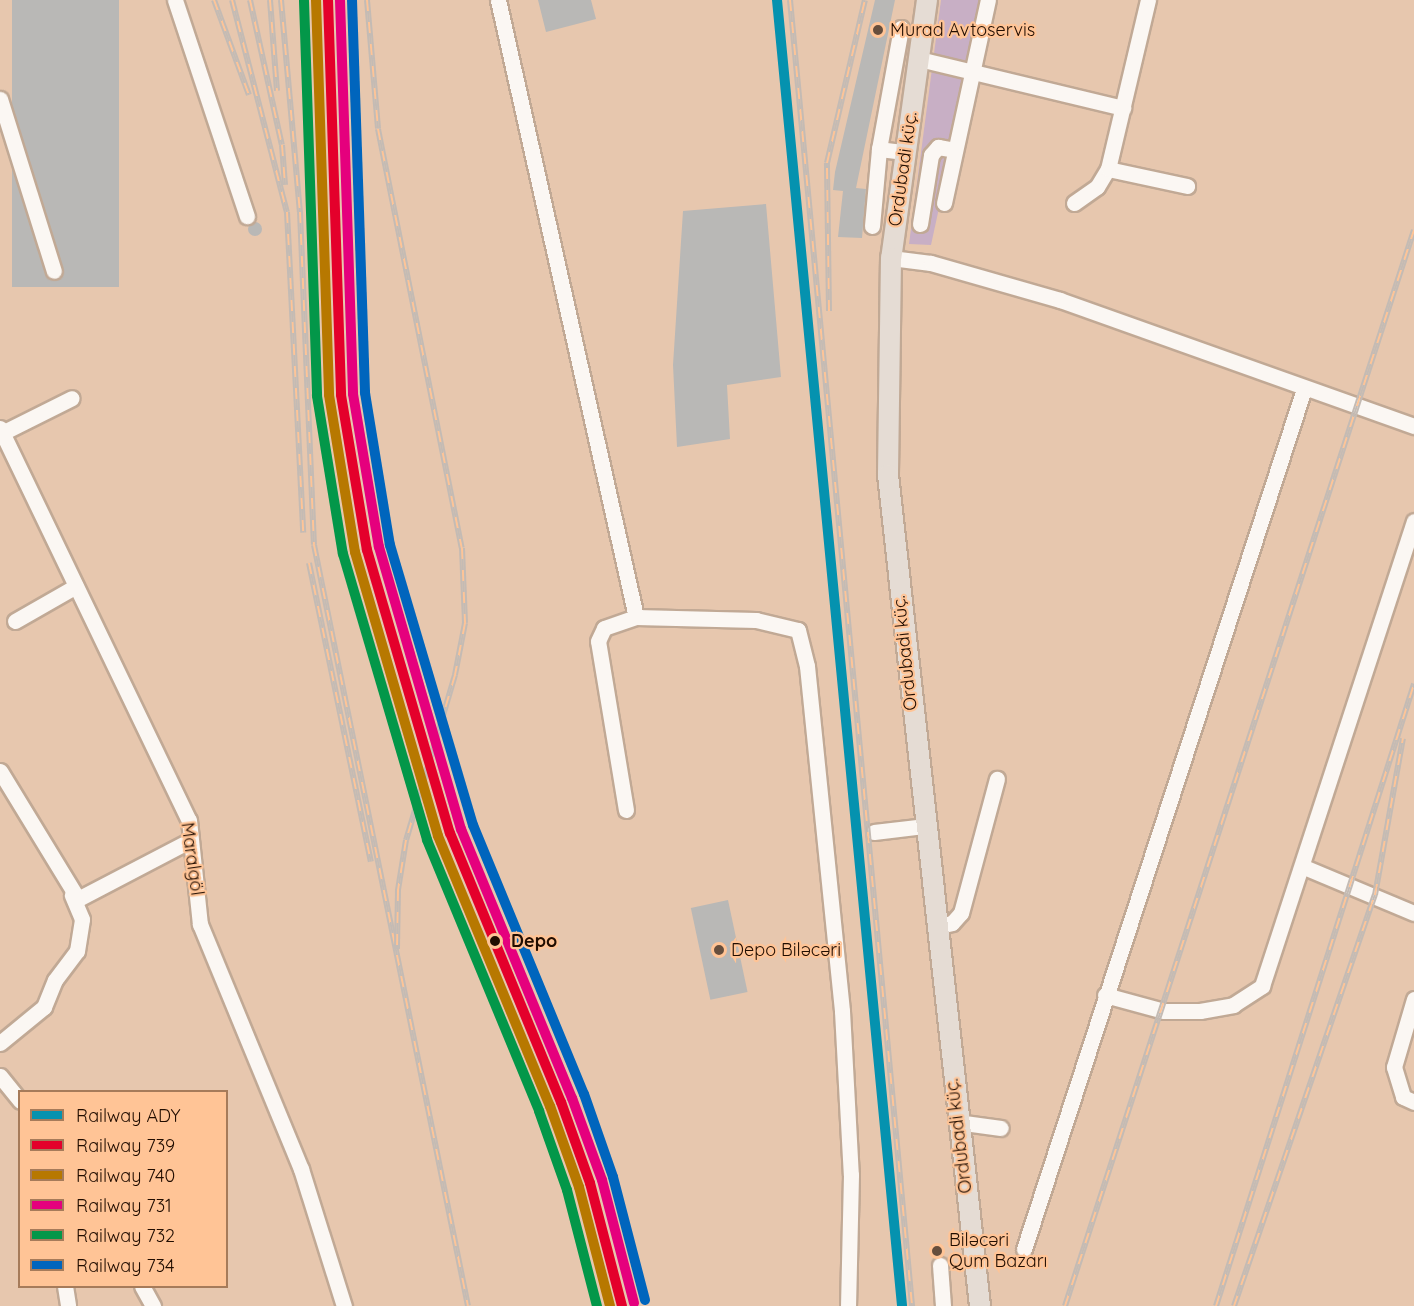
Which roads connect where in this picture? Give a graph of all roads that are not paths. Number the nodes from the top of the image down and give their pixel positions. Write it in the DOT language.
graph roads {
  1 [pos="175,0"];
  2 [pos="498,0"];
  3 [pos="927,0"];
  4 [pos="988,0"];
  5 [pos="1148,0"];
  6 [pos="901,28"];
  7 [pos="919,59"];
  8 [pos="971,73"];
  9 [pos="0,99"];
  10 [pos="1123,108"];
  11 [pos="879,149"];
  12 [pos="955,150"];
  13 [pos="905,152"];
  14 [pos="1108,169"];
  15 [pos="1188,186"];
  16 [pos="944,202"];
  17 [pos="1074,203"];
  18 [pos="247,216"];
  19 [pos="920,224"];
  20 [pos="872,226"];
  21 [pos="891,258"];
  22 [pos="54,271"];
  23 [pos="1304,389"];
  24 [pos="72,398"];
  25 [pos="1414,426"];
  26 [pos="1,432"];
  27 [pos="1414,521"];
  28 [pos="76,586"];
  29 [pos="636,617"];
  30 [pos="15,621"];
  31 [pos="0,771"];
  32 [pos="997,779"];
  33 [pos="626,810"];
  34 [pos="924,826"];
  35 [pos="873,832"];
  36 [pos="189,841"];
  37 [pos="1304,867"];
  38 [pos="72,895"];
  39 [pos="1414,913"];
  40 [pos="935,927"];
  41 [pos="1105,995"];
  42 [pos="1414,999"];
  43 [pos="0,1044"];
  44 [pos="0,1076"];
  45 [pos="18,1098"];
  46 [pos="1414,1102"];
  47 [pos="957,1122"];
  48 [pos="1001,1128"];
  49 [pos="1024,1249"];
  50 [pos="940,1265"];
  51 [pos="65,1288"];
  52 [pos="143,1288"];
  53 [pos="68,1306"];
  54 [pos="153,1306"];
  55 [pos="344,1306"];
  56 [pos="848,1306"];
  57 [pos="943,1306"];
  58 [pos="980,1306"];
  1 -- 18 [label="street"];
  2 -- 29 [label="street"];
  3 -- 7 [label="main road, Ordubadi küç."];
  4 -- 8 [label="street"];
  5 -- 10 [label="street"];
  6 -- 11 [label="street"];
  7 -- 8 [label="street"];
  7 -- 13 [label="main road, Ordubadi küç."];
  8 -- 10 [label="street"];
  8 -- 12 [label="street"];
  9 -- 22 [label="street"];
  10 -- 14 [label="street"];
  11 -- 13 [label="street"];
  11 -- 20 [label="street"];
  12 -- 16 [label="street"];
  12 -- 19 [label="street"];
  13 -- 21 [label="main road, Ordubadi küç."];
  14 -- 15 [label="street"];
  14 -- 17 [label="street"];
  21 -- 23 [label="street"];
  21 -- 34 [label="main road, Ordubadi küç."];
  23 -- 25 [label="street"];
  23 -- 41 [label="street"];
  24 -- 26 [label="street"];
  26 -- 28 [label="street, Maralgöl"];
  27 -- 37 [label="street"];
  28 -- 30 [label="street"];
  28 -- 36 [label="street, Maralgöl"];
  29 -- 33 [label="street"];
  29 -- 56 [label="street"];
  31 -- 38 [label="street"];
  32 -- 40 [label="street"];
  34 -- 35 [label="street"];
  34 -- 40 [label="main road, Ordubadi küç."];
  36 -- 38 [label="street"];
  36 -- 55 [label="street, Maralgöl"];
  37 -- 39 [label="street"];
  37 -- 41 [label="street"];
  38 -- 43 [label="street"];
  40 -- 47 [label="main road, Ordubadi küç."];
  41 -- 49 [label="street"];
  42 -- 46 [label="street"];
  44 -- 45 [label="street"];
  47 -- 48 [label="street"];
  47 -- 58 [label="main road, Ordubadi küç."];
  50 -- 57 [label="street"];
  51 -- 53 [label="street"];
  52 -- 54 [label="street"];
}
